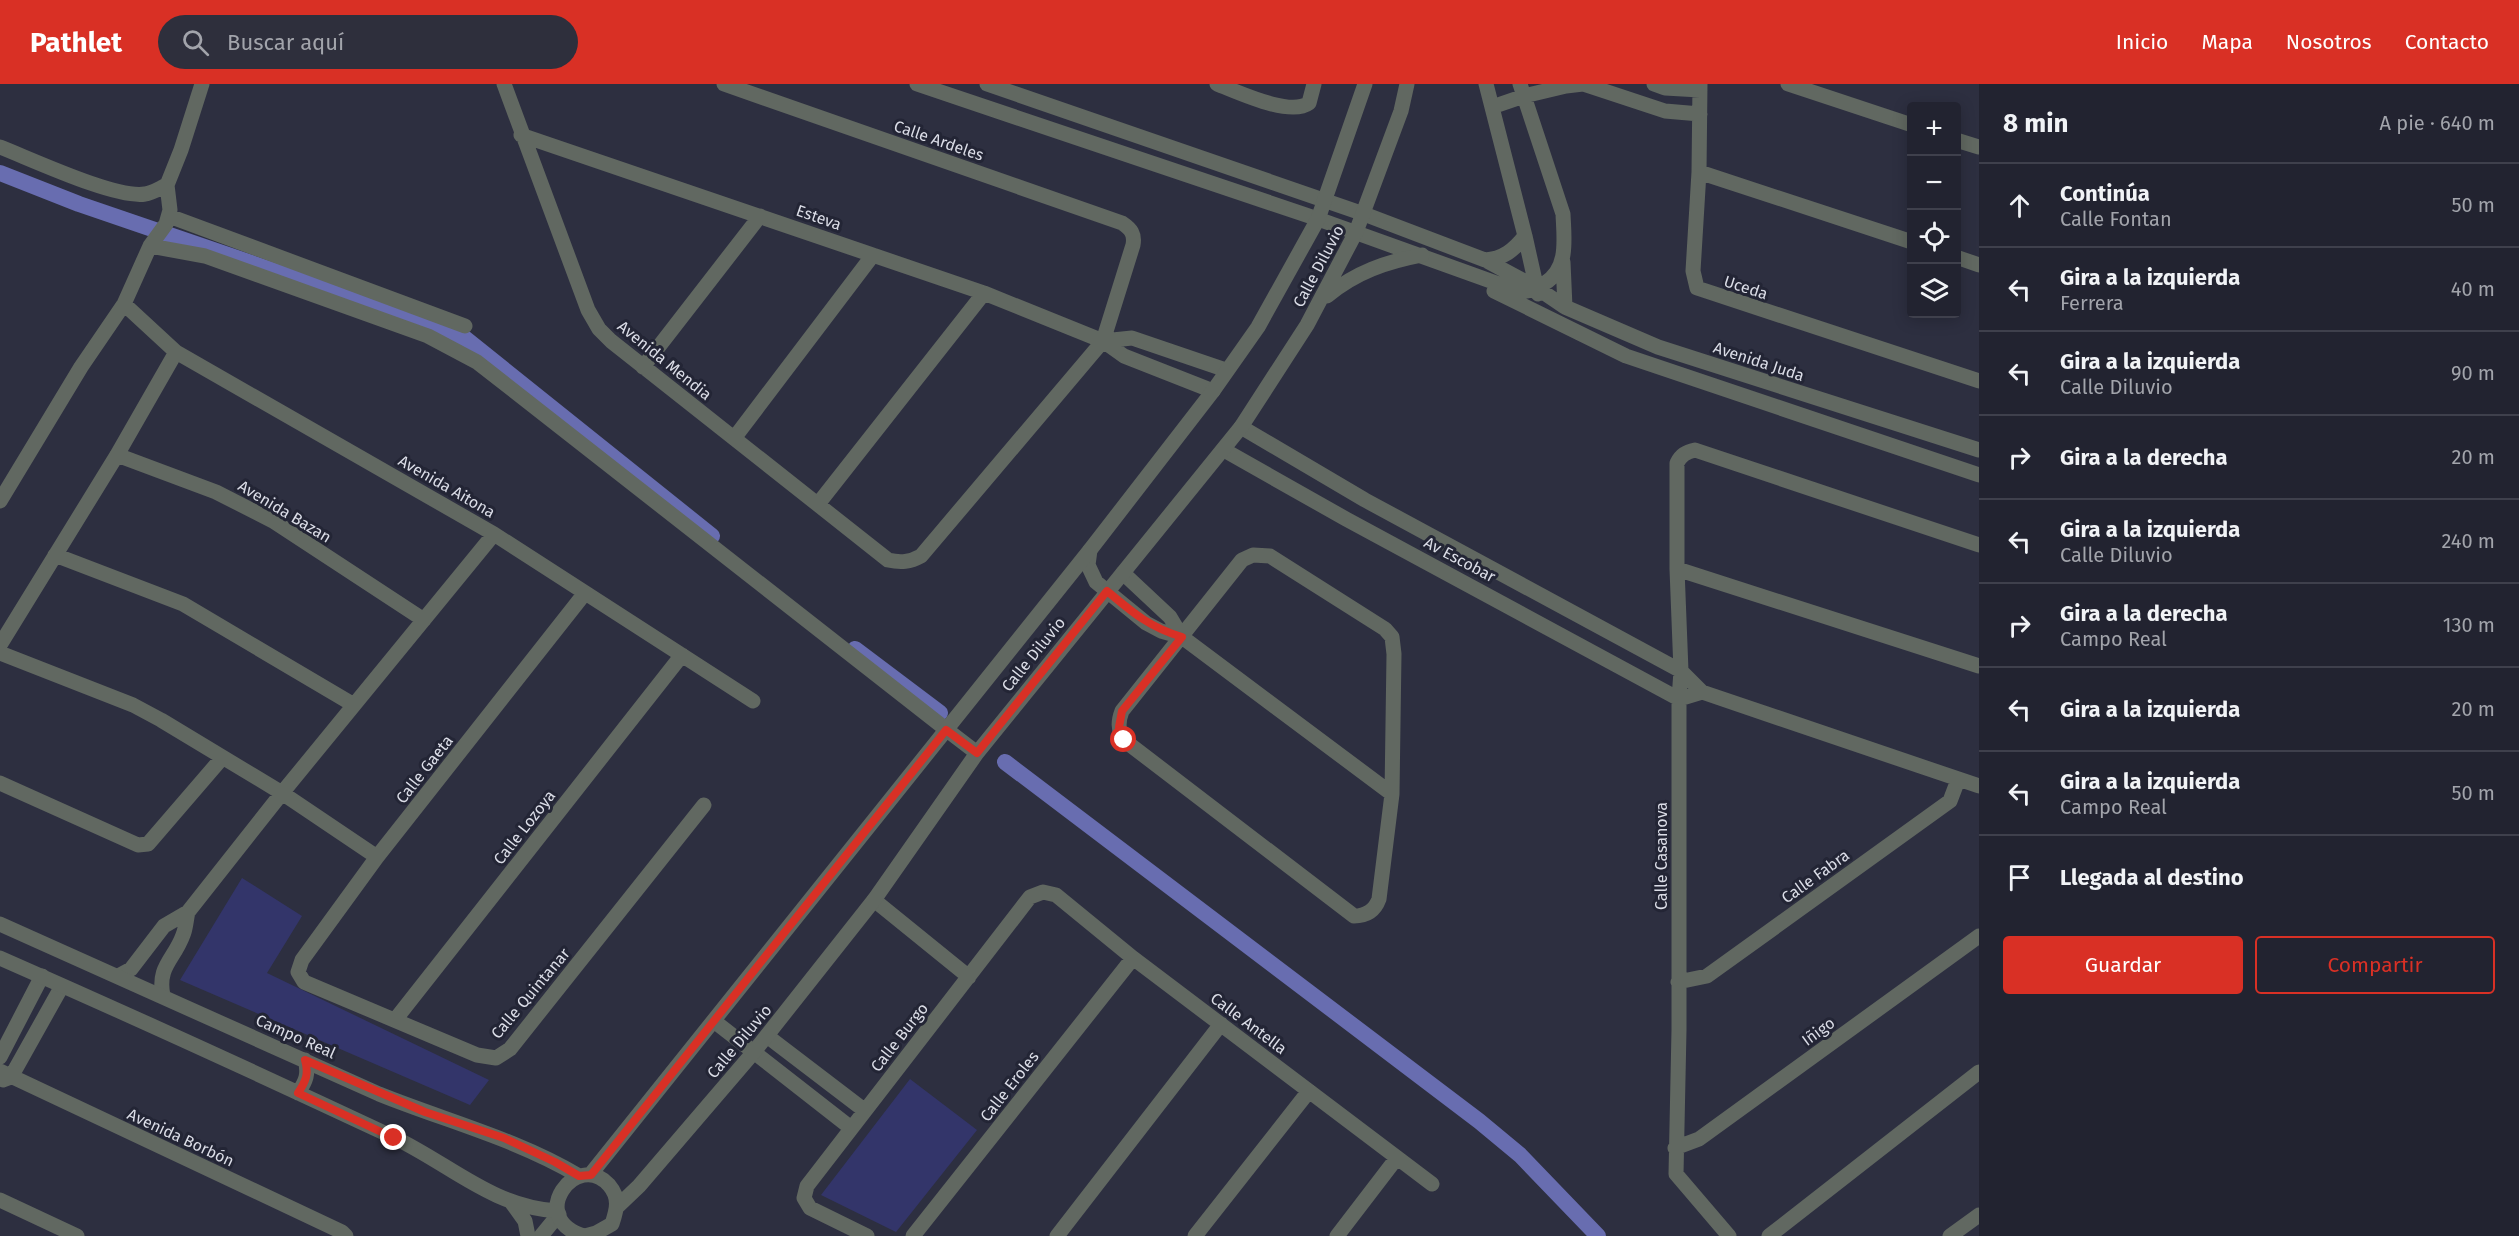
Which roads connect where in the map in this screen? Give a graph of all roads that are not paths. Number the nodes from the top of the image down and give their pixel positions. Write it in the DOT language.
graph roads {
  1 [pos="202,84"];
  2 [pos="504,84"];
  3 [pos="724,84"];
  4 [pos="917,84"];
  5 [pos="987,84"];
  6 [pos="1217,84"];
  7 [pos="1314,84"];
  8 [pos="1365,84"];
  9 [pos="1407,84"];
  10 [pos="1486,84"];
  11 [pos="1654,84"];
  12 [pos="1788,84"];
  13 [pos="1700,87"];
  14 [pos="1522,90"];
  15 [pos="1492,107"];
  16 [pos="1700,114"];
  17 [pos="1907,124"];
  18 [pos="521,135"];
  19 [pos="1961,142"];
  20 [pos="0,147"];
  21 [pos="1979,147"];
  22 [pos="1699,172"];
  23 [pos="167,185"];
  24 [pos="1325,201"];
  25 [pos="1364,214"];
  26 [pos="760,216"];
  27 [pos="1318,219"];
  28 [pos="168,220"];
  29 [pos="1356,232"];
  30 [pos="1525,236"];
  31 [pos="1907,241"];
  32 [pos="152,243"];
  33 [pos="873,255"];
  34 [pos="1422,255"];
  35 [pos="1961,259"];
  36 [pos="1485,260"];
  37 [pos="1438,261"];
  38 [pos="1563,262"];
  39 [pos="1979,265"];
  40 [pos="1537,288"];
  41 [pos="984,293"];
  42 [pos="1320,302"];
  43 [pos="124,304"];
  44 [pos="1565,307"];
  45 [pos="465,326"];
  46 [pos="1103,341"];
  47 [pos="176,352"];
  48 [pos="1626,356"];
  49 [pos="643,367"];
  50 [pos="1226,370"];
  51 [pos="1979,381"];
  52 [pos="1213,391"];
  53 [pos="1241,427"];
  54 [pos="735,437"];
  55 [pos="1224,450"];
  56 [pos="1979,450"];
  57 [pos="117,455"];
  58 [pos="1979,475"];
  59 [pos="0,501"];
  60 [pos="818,504"];
  61 [pos="494,534"];
  62 [pos="1979,545"];
  63 [pos="1090,550"];
  64 [pos="55,555"];
  65 [pos="1677,569"];
  66 [pos="1497,572"];
  67 [pos="1123,573"];
  68 [pos="1107,591"];
  69 [pos="585,593"];
  70 [pos="1491,596"];
  71 [pos="423,620"];
  72 [pos="1182,637"];
  73 [pos="0,645"];
  74 [pos="0,652"];
  75 [pos="682,655"];
  76 [pos="1979,666"];
  77 [pos="1681,671"];
  78 [pos="1702,692"];
  79 [pos="1679,699"];
  80 [pos="753,701"];
  81 [pos="354,705"];
  82 [pos="946,730"];
  83 [pos="977,753"];
  84 [pos="222,758"];
  85 [pos="1958,780"];
  86 [pos="0,783"];
  87 [pos="1979,786"];
  88 [pos="282,793"];
  89 [pos="1392,794"];
  90 [pos="704,805"];
  91 [pos="376,858"];
  92 [pos="1043,892"];
  93 [pos="874,900"];
  94 [pos="188,912"];
  95 [pos="0,924"];
  96 [pos="1979,936"];
  97 [pos="0,958"];
  98 [pos="1133,958"];
  99 [pos="298,972"];
  100 [pos="42,976"];
  101 [pos="118,976"];
  102 [pos="969,977"];
  103 [pos="1678,982"];
  104 [pos="62,986"];
  105 [pos="163,996"];
  106 [pos="395,1020"];
  107 [pos="714,1021"];
  108 [pos="1221,1024"];
  109 [pos="767,1035"];
  110 [pos="753,1053"];
  111 [pos="0,1057"];
  112 [pos="305,1060"];
  113 [pos="1979,1072"];
  114 [pos="4,1076"];
  115 [pos="1309,1091"];
  116 [pos="298,1093"];
  117 [pos="864,1110"];
  118 [pos="851,1128"];
  119 [pos="1675,1148"];
  120 [pos="1396,1159"];
  121 [pos="585,1176"];
  122 [pos="1432,1185"];
  123 [pos="0,1200"];
  124 [pos="512,1203"];
  125 [pos="618,1206"];
  126 [pos="558,1213"];
  127 [pos="1979,1215"];
  128 [pos="590,1235"];
  129 [pos="77,1236"];
  130 [pos="346,1236"];
  131 [pos="528,1236"];
  132 [pos="541,1236"];
  133 [pos="867,1236"];
  134 [pos="913,1236"];
  135 [pos="1057,1236"];
  136 [pos="1195,1236"];
  137 [pos="1337,1236"];
  138 [pos="1729,1236"];
  139 [pos="1769,1236"];
  140 [pos="1950,1236"];
  1 -- 23 [label="street"];
  2 -- 18 [label="street, Avenida Mendia"];
  3 -- 46 [label="street, Calle Ardeles"];
  4 -- 27 [label="street, Avenida Juda"];
  5 -- 24 [label="street, Avenida Juda"];
  6 -- 7 [label="street"];
  8 -- 24 [label="street, Calle Diluvio"];
  9 -- 25 [label="street, Calle Diluvio"];
  10 -- 15 [label="street, Avenida Juda"];
  11 -- 13 [label="street"];
  12 -- 17 [label="street"];
  13 -- 16 [label="street, Uceda"];
  14 -- 15 [label="street"];
  14 -- 16 [label="street"];
  14 -- 38 [label="street"];
  15 -- 30 [label="street, Avenida Juda"];
  16 -- 22 [label="street, Uceda"];
  18 -- 26 [label="street, Esteva"];
  18 -- 49 [label="street, Avenida Mendia"];
  19 -- 21 [label="street"];
  20 -- 23 [label="street"];
  22 -- 31 [label="street"];
  22 -- 51 [label="street, Uceda"];
  23 -- 28 [label="street"];
  24 -- 25 [label="street, Avenida Juda"];
  24 -- 27 [label="street, Calle Diluvio"];
  25 -- 29 [label="street, Calle Diluvio"];
  25 -- 36 [label="street, Avenida Juda"];
  26 -- 33 [label="street, Esteva"];
  26 -- 49 [label="street"];
  27 -- 29 [label="street, Avenida Juda"];
  27 -- 50 [label="street, Calle Diluvio"];
  28 -- 32 [label="street"];
  28 -- 45 [label="street"];
  29 -- 34 [label="street, Avenida Juda"];
  29 -- 42 [label="street, Calle Diluvio"];
  30 -- 36 [label="street"];
  30 -- 40 [label="street, Avenida Juda"];
  32 -- 43 [label="street"];
  32 -- 82 [label="street"];
  33 -- 41 [label="street, Esteva"];
  33 -- 54 [label="street"];
  34 -- 37 [label="street, Avenida Juda"];
  34 -- 42 [label="street"];
  35 -- 39 [label="street"];
  36 -- 40 [label="street, Avenida Juda"];
  37 -- 40 [label="street, Avenida Juda"];
  37 -- 48 [label="street, Avenida Juda"];
  38 -- 40 [label="street"];
  38 -- 44 [label="street"];
  40 -- 44 [label="street, Avenida Juda"];
  40 -- 48 [label="street, Avenida Juda"];
  41 -- 46 [label="street, Esteva"];
  41 -- 60 [label="street"];
  42 -- 53 [label="street, Calle Diluvio"];
  43 -- 47 [label="street, Avenida Aitona"];
  43 -- 59 [label="street"];
  44 -- 56 [label="street, Avenida Juda"];
  46 -- 50 [label="street, Esteva"];
  46 -- 52 [label="street, Esteva"];
  46 -- 60 [label="street, Avenida Mendia"];
  47 -- 57 [label="street"];
  47 -- 61 [label="street, Avenida Aitona"];
  48 -- 58 [label="street, Avenida Juda"];
  49 -- 54 [label="street, Avenida Mendia"];
  50 -- 52 [label="street, Calle Diluvio"];
  52 -- 63 [label="street, Calle Diluvio"];
  53 -- 55 [label="street, Calle Diluvio"];
  53 -- 66 [label="street"];
  54 -- 60 [label="street, Avenida Mendia"];
  55 -- 67 [label="street, Calle Diluvio"];
  55 -- 70 [label="street, Av Escobar"];
  57 -- 64 [label="street"];
  57 -- 71 [label="street, Avenida Bazan"];
  61 -- 69 [label="street, Avenida Aitona"];
  61 -- 71 [label="street"];
  62 -- 65 [label="street, Calle Casanova"];
  63 -- 68 [label="street"];
  63 -- 82 [label="street, Calle Diluvio"];
  64 -- 73 [label="street"];
  64 -- 81 [label="street"];
  65 -- 76 [label="street"];
  65 -- 77 [label="street, Calle Casanova"];
  66 -- 70 [label="street"];
  66 -- 77 [label="street"];
  67 -- 68 [label="street, Calle Diluvio"];
  67 -- 72 [label="street"];
  68 -- 72 [label="street"];
  68 -- 83 [label="street, Calle Diluvio"];
  69 -- 75 [label="street, Avenida Aitona"];
  69 -- 91 [label="street, Calle Gaeta"];
  70 -- 79 [label="street, Av Escobar"];
  71 -- 81 [label="street"];
  72 -- 89 [label="street"];
  72 -- 89 [label="street"];
  72 -- 89 [label="street"];
  74 -- 84 [label="street"];
  75 -- 80 [label="street, Avenida Aitona"];
  75 -- 106 [label="street, Calle Lozoya"];
  77 -- 78 [label="street"];
  77 -- 79 [label="street, Calle Casanova"];
  78 -- 79 [label="street"];
  78 -- 85 [label="street"];
  79 -- 103 [label="street, Calle Casanova"];
  81 -- 88 [label="street"];
  82 -- 83 [label="street"];
  82 -- 107 [label="street, Calle Diluvio"];
  83 -- 93 [label="street, Calle Diluvio"];
  84 -- 86 [label="street"];
  84 -- 88 [label="street"];
  85 -- 87 [label="street"];
  85 -- 103 [label="street, Calle Fabra"];
  88 -- 91 [label="street"];
  88 -- 94 [label="street"];
  90 -- 106 [label="street, Calle Quintanar"];
  91 -- 99 [label="street, Calle Gaeta"];
  92 -- 98 [label="street, Calle Antella"];
  92 -- 102 [label="street, Calle Burgo"];
  93 -- 102 [label="street"];
  93 -- 109 [label="street, Calle Diluvio"];
  94 -- 101 [label="street"];
  94 -- 105 [label="street"];
  95 -- 101 [label="street, Campo Real"];
  96 -- 119 [label="street, Iñigo"];
  97 -- 100 [label="street"];
  98 -- 108 [label="street, Calle Antella"];
  98 -- 134 [label="street, Calle Eroles"];
  99 -- 106 [label="street, Calle Quintanar"];
  100 -- 104 [label="street"];
  100 -- 111 [label="street"];
  101 -- 105 [label="street, Campo Real"];
  102 -- 117 [label="street, Calle Burgo"];
  103 -- 119 [label="street, Calle Casanova"];
  104 -- 114 [label="street"];
  104 -- 116 [label="street"];
  105 -- 112 [label="street, Campo Real"];
  107 -- 110 [label="street"];
  107 -- 121 [label="street, Calle Diluvio"];
  108 -- 115 [label="street, Calle Antella"];
  108 -- 135 [label="street"];
  109 -- 110 [label="street, Calle Diluvio"];
  109 -- 117 [label="street"];
  110 -- 118 [label="street"];
  110 -- 125 [label="street, Calle Diluvio"];
  112 -- 116 [label="street"];
  112 -- 121 [label="street, Campo Real"];
  113 -- 139 [label="street"];
  114 -- 130 [label="street, Avenida Borbón"];
  115 -- 120 [label="street, Calle Antella"];
  115 -- 136 [label="street"];
  116 -- 124 [label="street"];
  117 -- 118 [label="street, Calle Burgo"];
  118 -- 133 [label="street, Calle Burgo"];
  119 -- 138 [label="street, Calle Casanova"];
  120 -- 122 [label="street, Calle Antella"];
  120 -- 137 [label="street"];
  121 -- 125 [label="street"];
  121 -- 126 [label="street"];
  123 -- 129 [label="street"];
  124 -- 126 [label="street"];
  124 -- 131 [label="street"];
  125 -- 128 [label="street"];
  126 -- 128 [label="street"];
  126 -- 132 [label="street"];
  127 -- 140 [label="street"];
}
